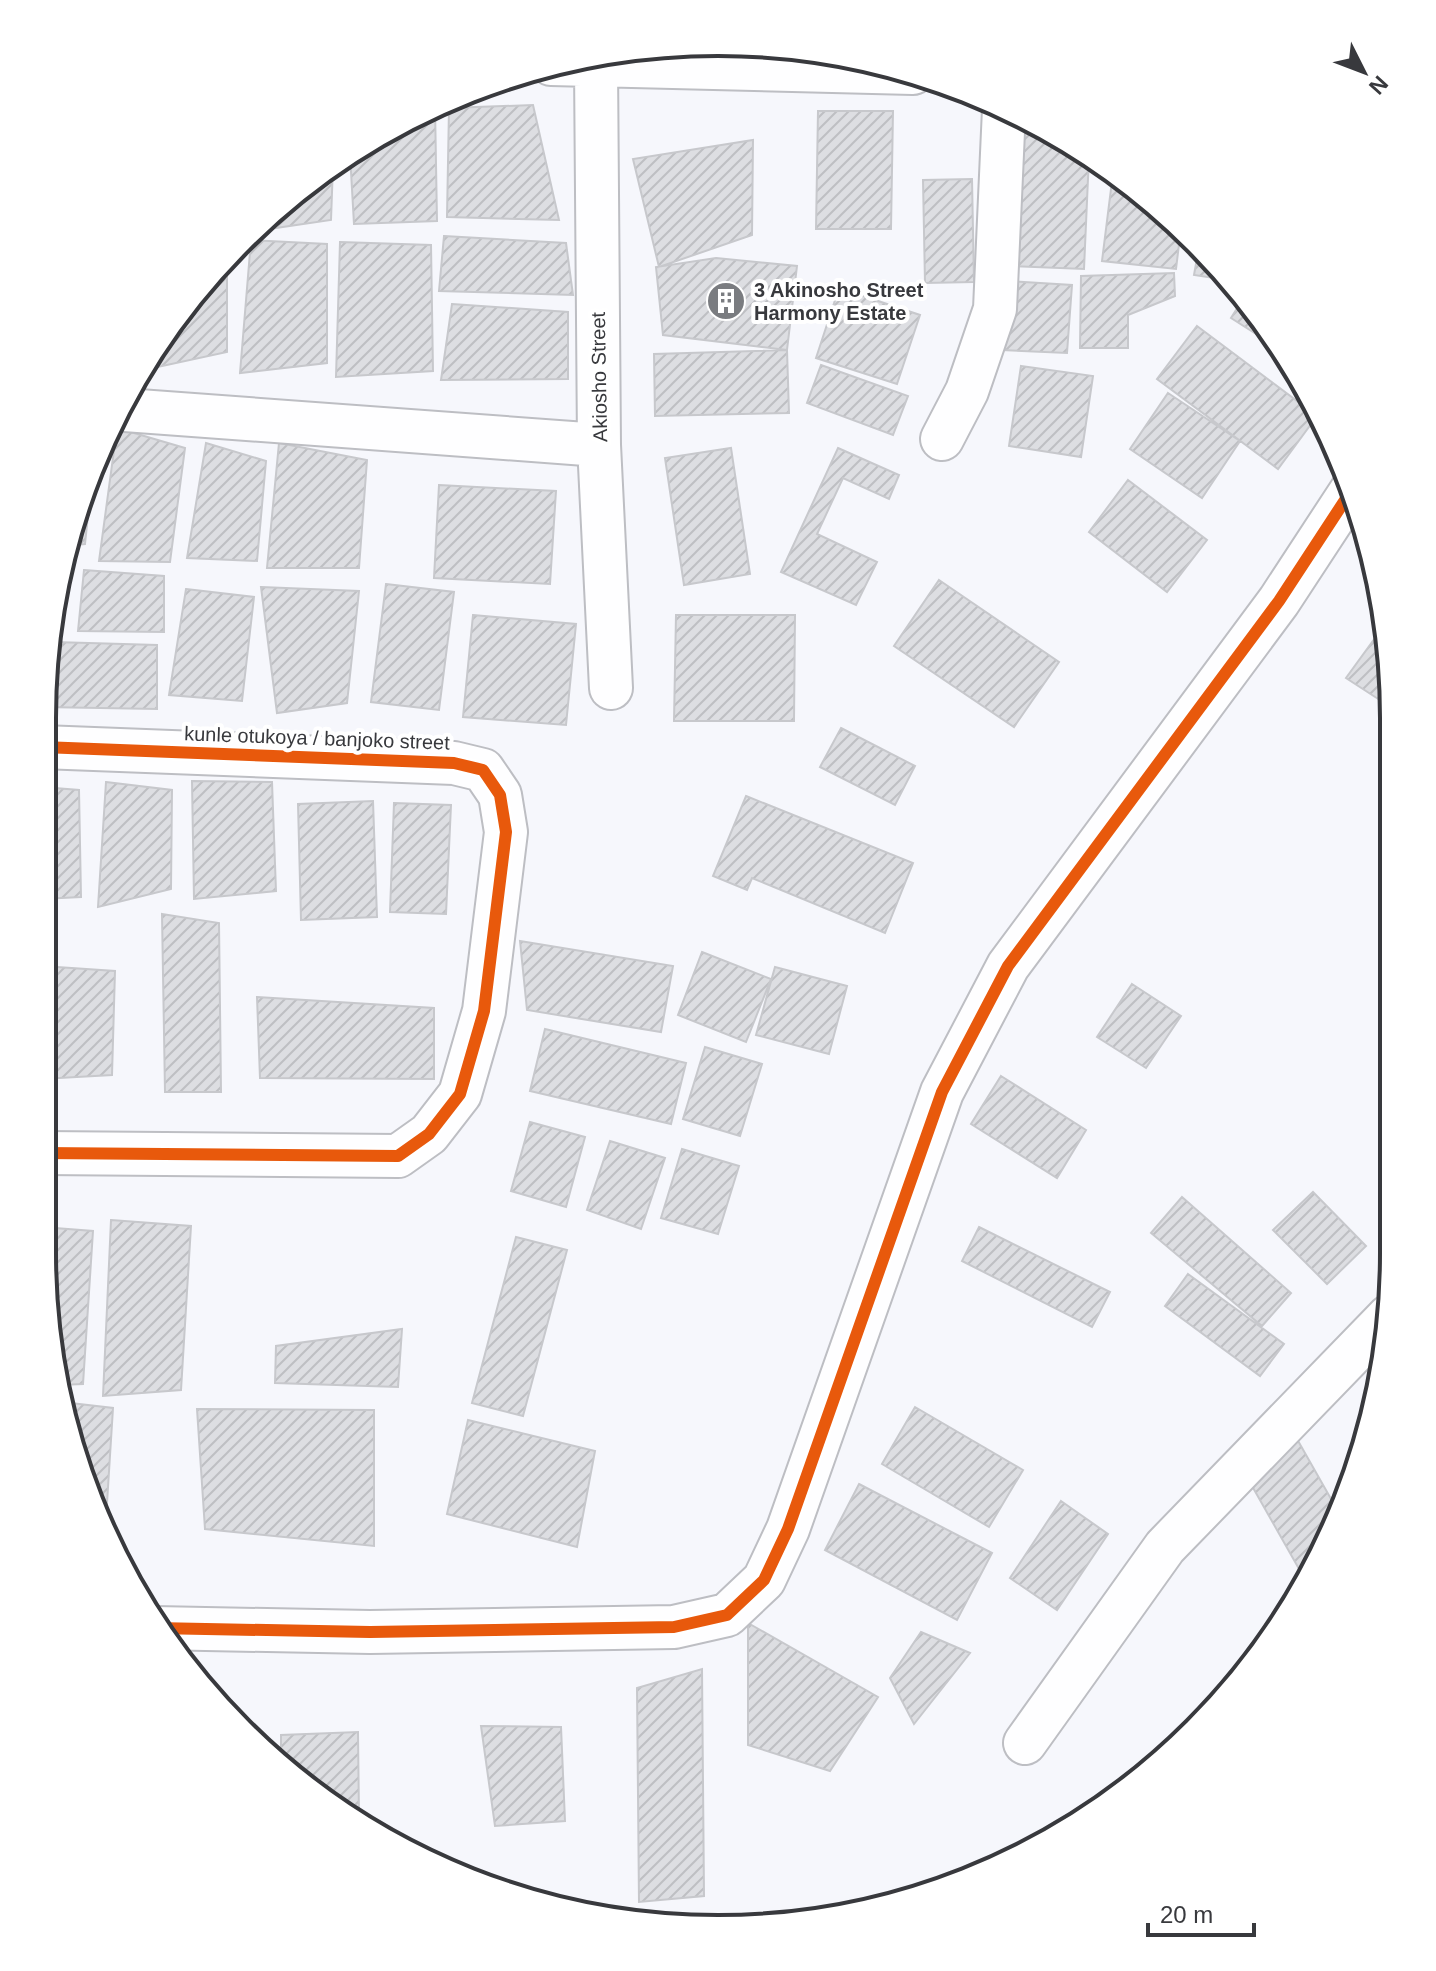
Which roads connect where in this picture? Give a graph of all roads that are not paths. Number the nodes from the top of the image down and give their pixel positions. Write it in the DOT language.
graph roads {
  1 [pos="606,66"];
  2 [pos="596,68"];
  3 [pos="859,72"];
  4 [pos="1003,121"];
  5 [pos="132,411"];
  6 [pos="942,439"];
  7 [pos="599,445"];
  8 [pos="1344,502"];
  9 [pos="611,688"];
  10 [pos="56,748"];
  11 [pos="56,1153"];
  12 [pos="1375,1330"];
  13 [pos="173,1628"];
  14 [pos="1025,1743"];
  1 -- 3 [label="street"];
  2 -- 7 [label="street, Akiosho Street"];
  4 -- 6 [label="street"];
  5 -- 7 [label="street"];
  7 -- 9 [label="street, Akiosho Street"];
  8 -- 13 [label="street"];
  10 -- 11 [label="street, kunle otukoya / banjoko street"];
  12 -- 14 [label="street"];
}
